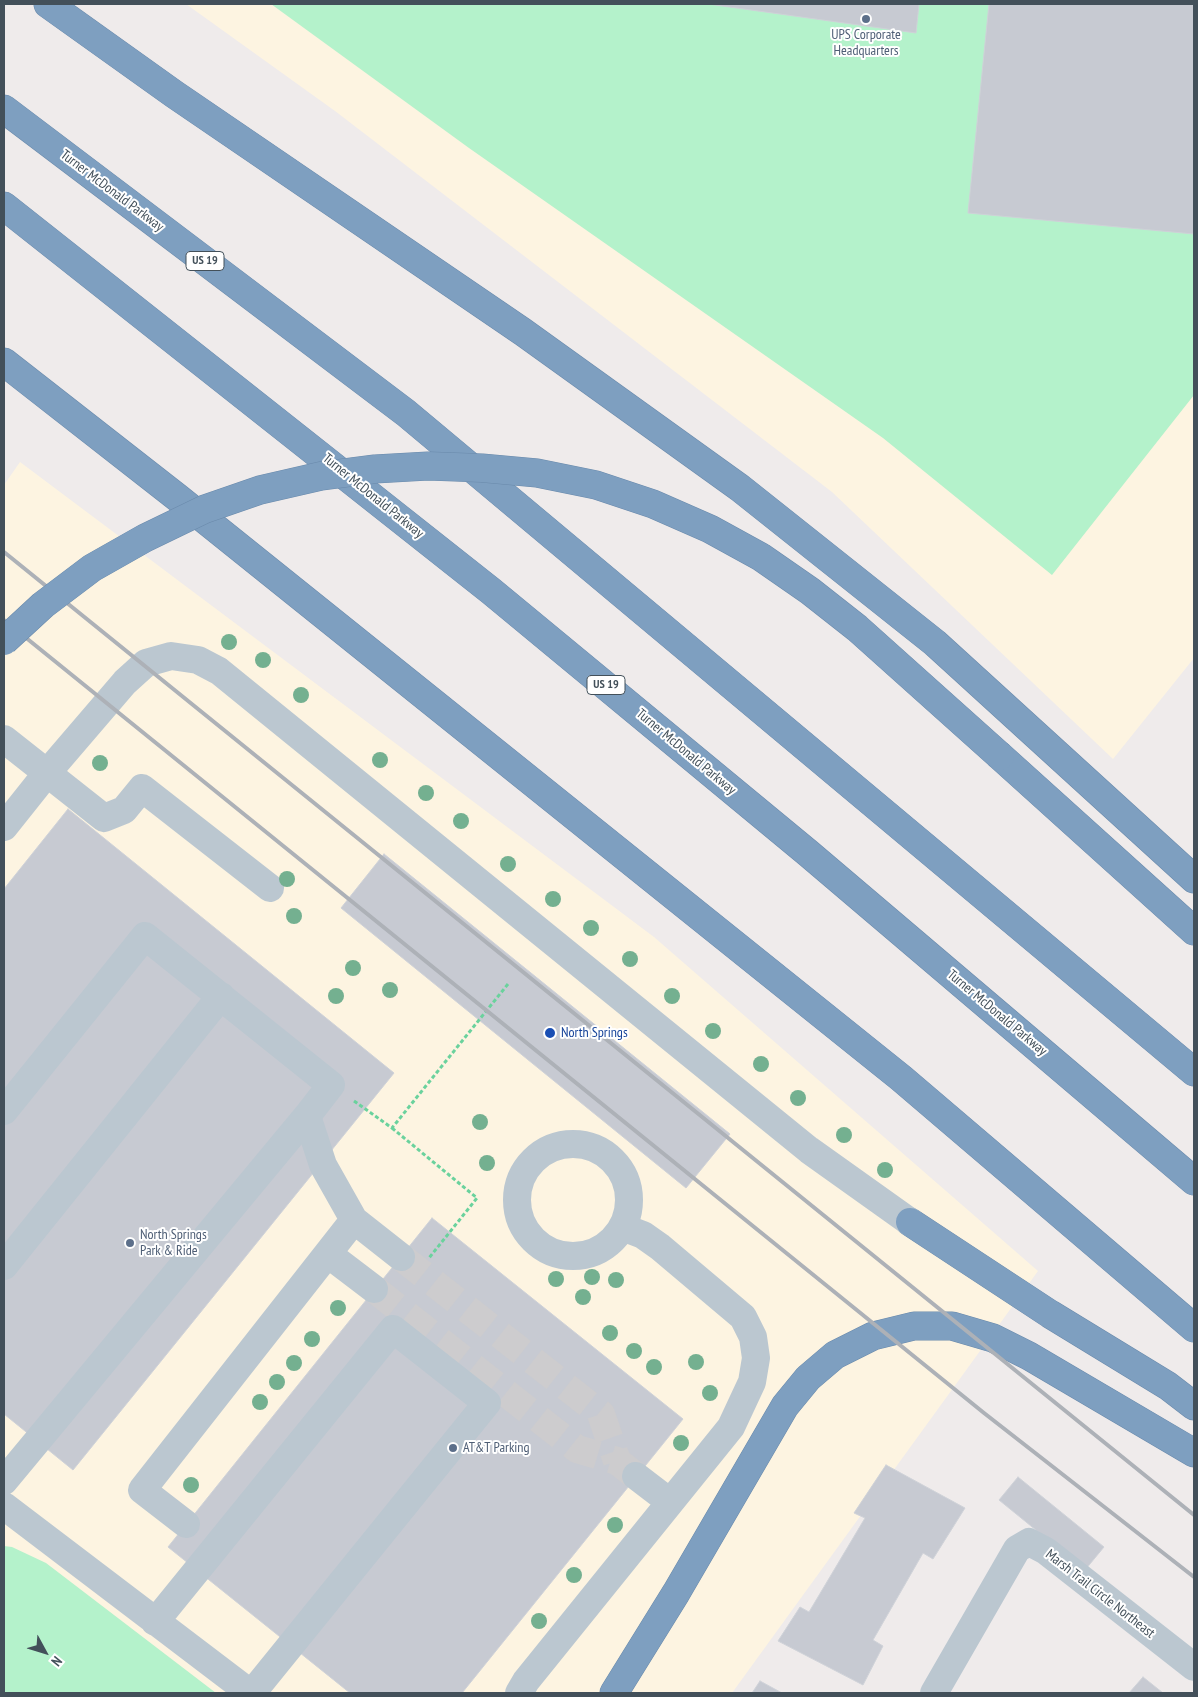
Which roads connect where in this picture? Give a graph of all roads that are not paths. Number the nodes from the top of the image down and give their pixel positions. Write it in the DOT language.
graph roads {
  1 [pos="48,4"];
  2 [pos="4,109"];
  3 [pos="4,206"];
  4 [pos="4,362"];
  5 [pos="4,641"];
  6 [pos="4,739"];
  7 [pos="47,773"];
  8 [pos="4,828"];
  9 [pos="1194,879"];
  10 [pos="270,888"];
  11 [pos="1194,931"];
  12 [pos="220,996"];
  13 [pos="1194,1072"];
  14 [pos="4,1111"];
  15 [pos="307,1116"];
  16 [pos="1194,1181"];
  17 [pos="354,1220"];
  18 [pos="910,1222"];
  19 [pos="622,1227"];
  20 [pos="328,1254"];
  21 [pos="413,1260"];
  22 [pos="4,1266"];
  23 [pos="374,1289"];
  24 [pos="1194,1328"];
  25 [pos="1194,1406"];
  26 [pos="1194,1453"];
  27 [pos="636,1476"];
  28 [pos="4,1480"];
  29 [pos="670,1502"];
  30 [pos="4,1506"];
  31 [pos="186,1524"];
  32 [pos="155,1622"];
  33 [pos="1194,1667"];
  34 [pos="251,1693"];
  35 [pos="519,1693"];
  36 [pos="614,1693"];
  37 [pos="934,1693"];
  1 -- 9 [label="highway"];
  2 -- 13 [label="highway, Turner McDonald Parkway / US 19"];
  3 -- 16 [label="highway, Turner McDonald Parkway / US 19"];
  4 -- 24 [label="highway"];
  5 -- 11 [label="highway, bridge"];
  6 -- 7 [label="street"];
  7 -- 8 [label="street"];
  7 -- 10 [label="street"];
  7 -- 18 [label="street"];
  12 -- 14 [label="street"];
  12 -- 15 [label="street"];
  12 -- 22 [label="street"];
  15 -- 17 [label="street"];
  15 -- 28 [label="street"];
  17 -- 20 [label="street"];
  17 -- 21 [label="street"];
  18 -- 25 [label="highway"];
  19 -- 19 [label="street"];
  19 -- 29 [label="street"];
  20 -- 23 [label="street"];
  20 -- 31 [label="street"];
  26 -- 36 [label="highway"];
  27 -- 29 [label="street"];
  29 -- 35 [label="street"];
  30 -- 32 [label="street"];
  32 -- 34 [label="street"];
  32 -- 34 [label="street"];
  33 -- 37 [label="street, Marsh Trail Circle Northeast"];
}
